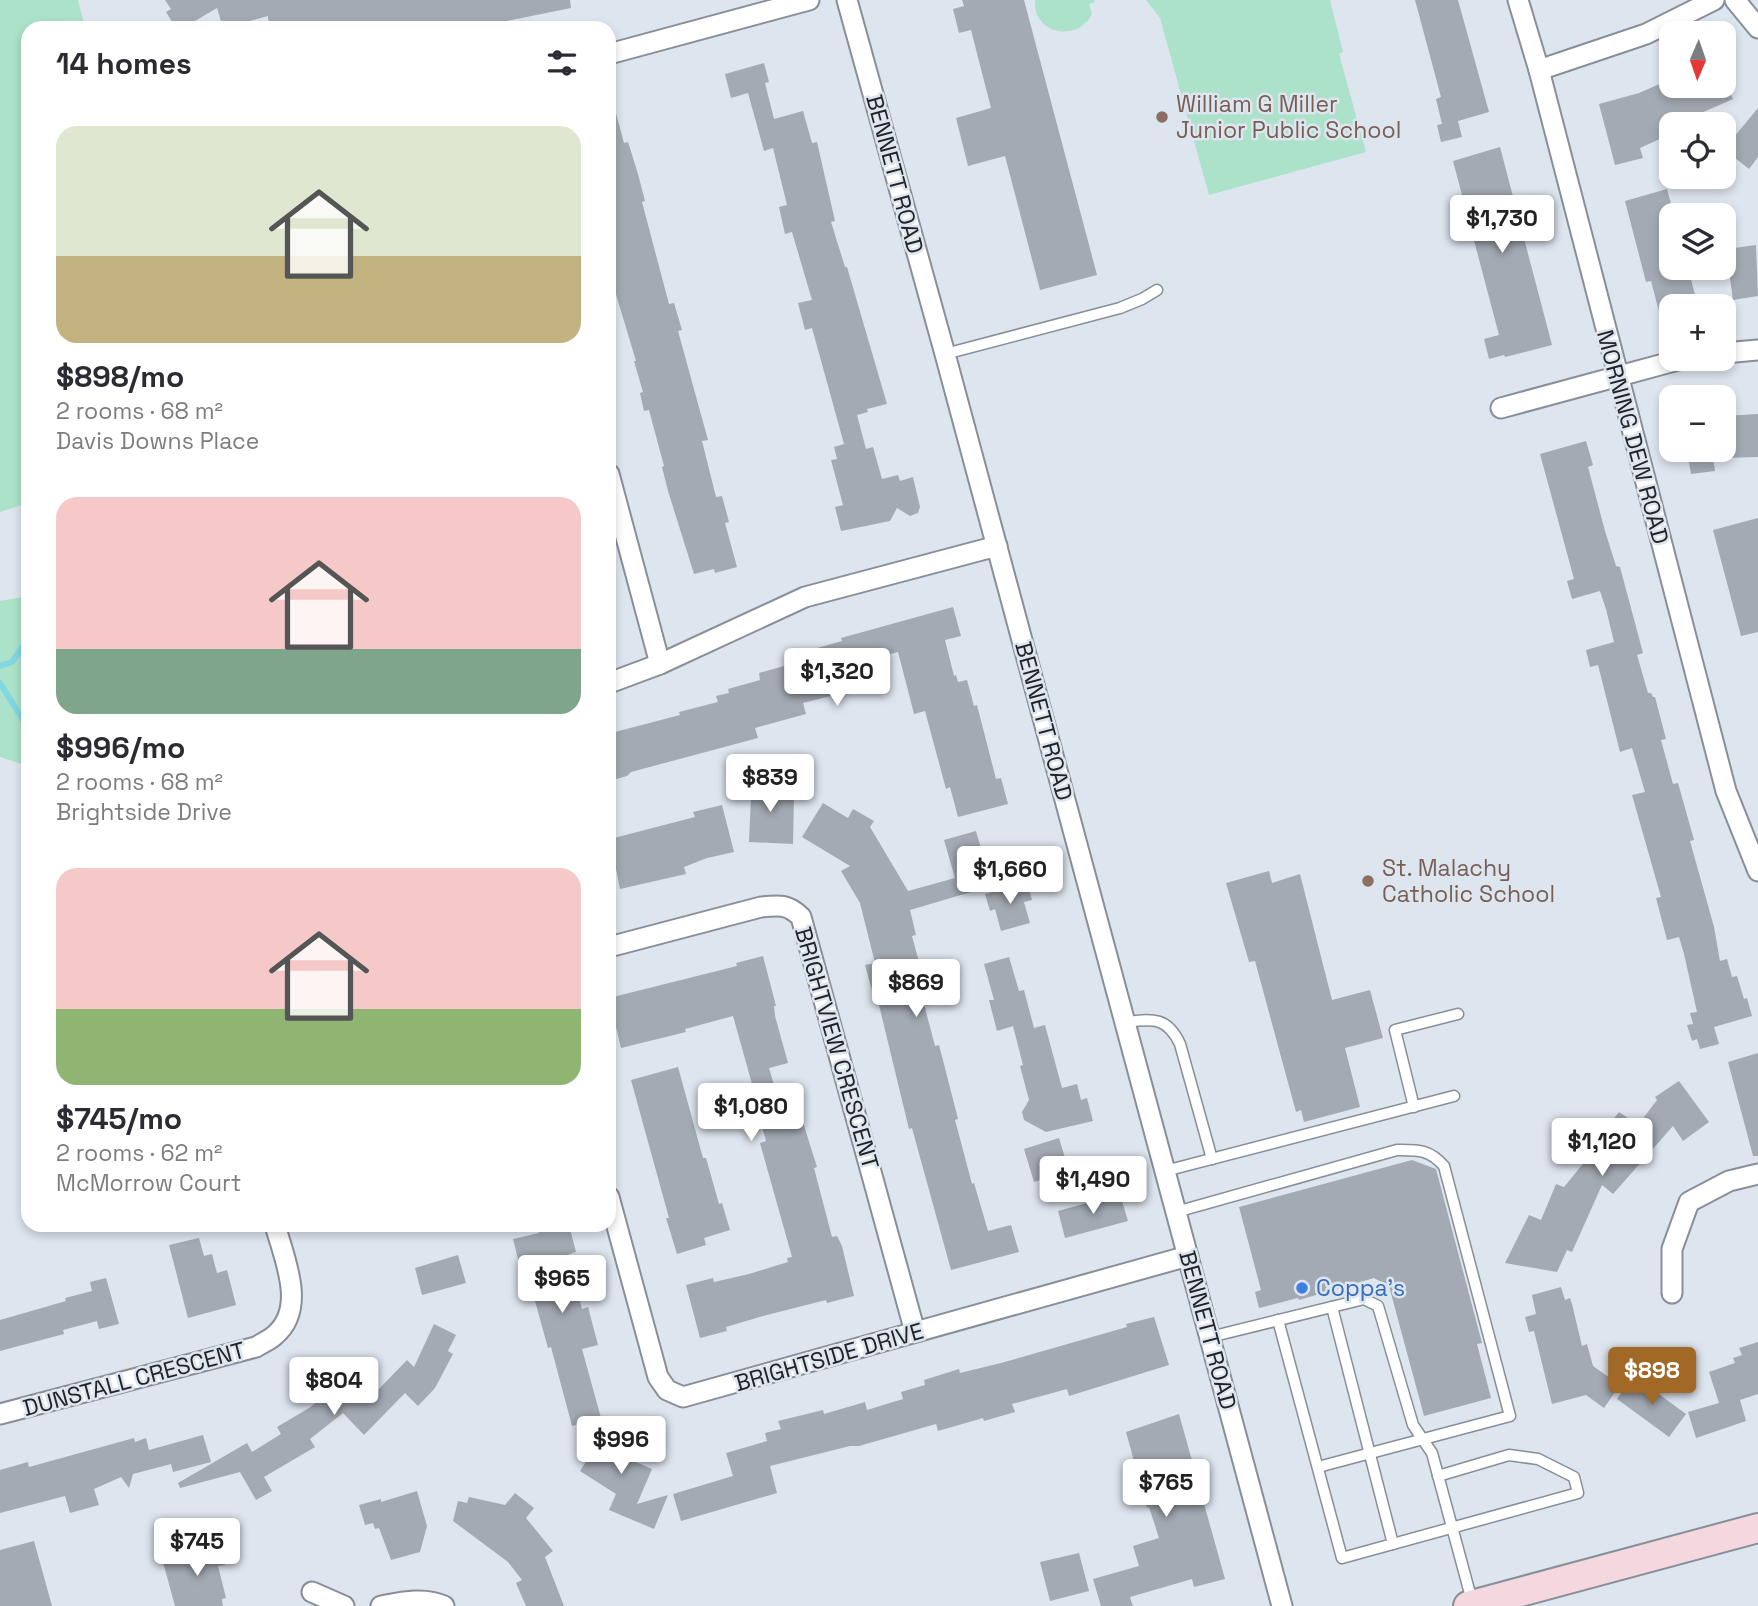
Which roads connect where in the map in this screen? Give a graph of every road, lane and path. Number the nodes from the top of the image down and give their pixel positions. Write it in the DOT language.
graph roads {
  1 [pos="809,0"];
  2 [pos="847,0"];
  3 [pos="1518,0"];
  4 [pos="1714,0"];
  5 [pos="1735,0"];
  6 [pos="1758,28"];
  7 [pos="616,52"];
  8 [pos="1539,70"];
  9 [pos="1157,290"];
  10 [pos="1758,350"];
  11 [pos="1736,352"];
  12 [pos="945,354"];
  13 [pos="1659,365"];
  14 [pos="1617,375"];
  15 [pos="1501,408"];
  16 [pos="616,500"];
  17 [pos="997,546"];
  18 [pos="660,664"];
  19 [pos="616,680"];
  20 [pos="1758,872"];
  21 [pos="616,945"];
  22 [pos="1458,1014"];
  23 [pos="1125,1021"];
  24 [pos="1454,1096"];
  25 [pos="1414,1107"];
  26 [pos="1212,1159"];
  27 [pos="1165,1171"];
  28 [pos="1758,1174"];
  29 [pos="1176,1212"];
  30 [pos="616,1222"];
  31 [pos="277,1232"];
  32 [pos="1188,1256"];
  33 [pos="1672,1293"];
  34 [pos="1332,1307"];
  35 [pos="1278,1321"];
  36 [pos="915,1332"];
  37 [pos="1210,1337"];
  38 [pos="0,1415"];
  39 [pos="1424,1439"];
  40 [pos="1370,1453"];
  41 [pos="1318,1467"];
  42 [pos="1438,1476"];
  43 [pos="1452,1528"];
  44 [pos="1758,1528"];
  45 [pos="1393,1544"];
  46 [pos="312,1592"];
  47 [pos="1524,1599"];
  48 [pos="1471,1605"];
  49 [pos="344,1606"];
  50 [pos="381,1606"];
  51 [pos="444,1606"];
  52 [pos="1282,1606"];
  1 -- 7 [label="street"];
  2 -- 12 [label="street, BENNETT ROAD"];
  3 -- 8 [label="street, MORNING DEW ROAD"];
  4 -- 8 [label="street"];
  5 -- 6 [label="street"];
  8 -- 14 [label="street, MORNING DEW ROAD"];
  9 -- 12 [label="lane"];
  10 -- 11 [label="street"];
  12 -- 17 [label="street, BENNETT ROAD"];
  13 -- 14 [label="street"];
  14 -- 15 [label="street"];
  14 -- 20 [label="street, MORNING DEW ROAD"];
  16 -- 18 [label="street"];
  17 -- 18 [label="street"];
  17 -- 23 [label="street, BENNETT ROAD"];
  18 -- 19 [label="street"];
  21 -- 36 [label="street, BRIGHTVIEW CRESCENT"];
  22 -- 25 [label="lane"];
  23 -- 26 [label="lane"];
  23 -- 27 [label="street, BENNETT ROAD"];
  24 -- 25 [label="lane"];
  25 -- 26 [label="lane"];
  26 -- 27 [label="lane"];
  27 -- 29 [label="street, BENNETT ROAD"];
  28 -- 33 [label="street"];
  29 -- 32 [label="street, BENNETT ROAD"];
  29 -- 39 [label="lane"];
  30 -- 36 [label="street, BRIGHTSIDE DRIVE"];
  31 -- 38 [label="street, DUNSTALL CRESCENT"];
  32 -- 36 [label="street, BRIGHTSIDE DRIVE"];
  32 -- 37 [label="street, BENNETT ROAD"];
  34 -- 35 [label="lane"];
  34 -- 39 [label="lane"];
  34 -- 40 [label="lane"];
  35 -- 37 [label="lane"];
  35 -- 41 [label="lane"];
  37 -- 52 [label="street, BENNETT ROAD"];
  39 -- 40 [label="lane"];
  39 -- 42 [label="lane"];
  40 -- 41 [label="lane"];
  40 -- 45 [label="lane"];
  41 -- 45 [label="lane"];
  42 -- 43 [label="lane"];
  42 -- 43 [label="lane"];
  43 -- 45 [label="lane"];
  43 -- 48 [label="lane"];
  44 -- 47 [label="main road"];
  46 -- 49 [label="street"];
  47 -- 48 [label="main road"];
  50 -- 51 [label="street"];
}
